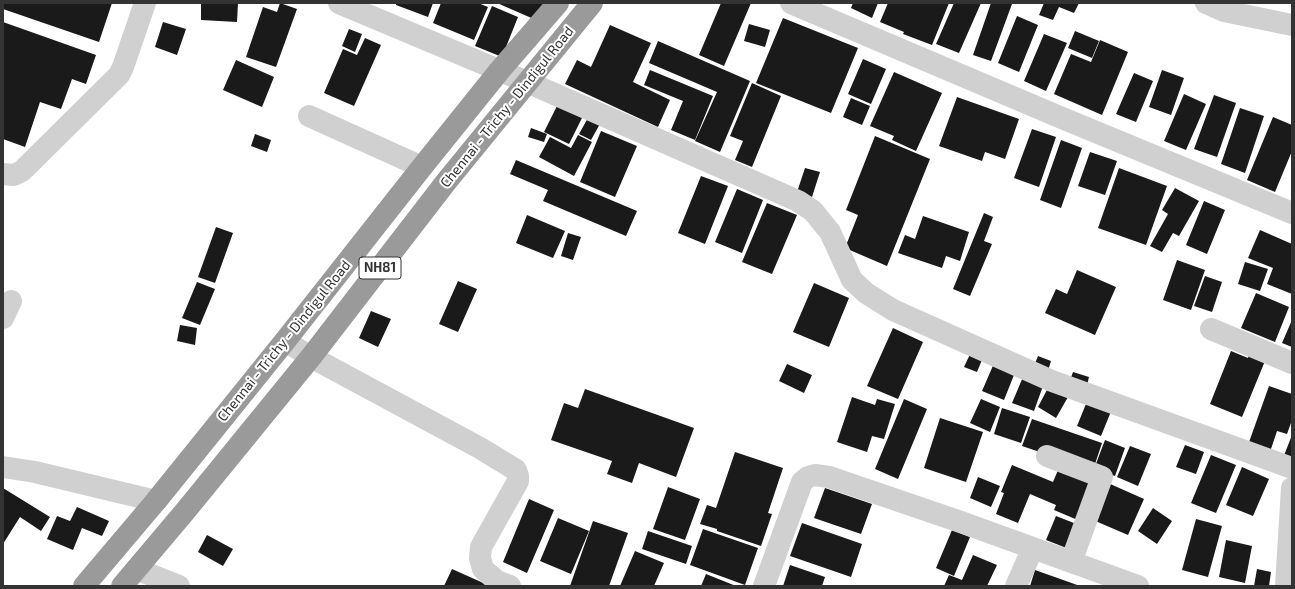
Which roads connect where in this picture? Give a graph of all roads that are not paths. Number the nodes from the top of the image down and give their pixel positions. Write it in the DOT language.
graph roads {
  1 [pos="145,3"];
  2 [pos="338,3"];
  3 [pos="558,3"];
  4 [pos="592,3"];
  5 [pos="791,3"];
  6 [pos="1206,3"];
  7 [pos="1292,24"];
  8 [pos="500,70"];
  9 [pos="527,82"];
  10 [pos="309,116"];
  11 [pos="422,167"];
  12 [pos="3,174"];
  13 [pos="1292,213"];
  14 [pos="1211,329"];
  15 [pos="285,341"];
  16 [pos="311,357"];
  17 [pos="1292,363"];
  18 [pos="1047,456"];
  19 [pos="3,467"];
  20 [pos="1292,468"];
  21 [pos="1292,488"];
  22 [pos="149,509"];
  23 [pos="1033,548"];
  24 [pos="1071,562"];
  25 [pos="136,569"];
  26 [pos="84,586"];
  27 [pos="122,586"];
  28 [pos="179,586"];
  29 [pos="510,586"];
  30 [pos="764,586"];
  31 [pos="1016,586"];
  32 [pos="1138,586"];
  33 [pos="1286,586"];
  1 -- 12 [label="street"];
  2 -- 8 [label="street"];
  3 -- 8 [label="highway, Chennai - Trichy - Dindigul Road"];
  4 -- 9 [label="highway, Chennai - Trichy - Dindigul Road / NH81"];
  5 -- 13 [label="street"];
  6 -- 7 [label="street"];
  8 -- 9 [label="street"];
  8 -- 11 [label="highway, Chennai - Trichy - Dindigul Road"];
  9 -- 16 [label="highway, Chennai - Trichy - Dindigul Road / NH81"];
  9 -- 20 [label="street"];
  10 -- 11 [label="street"];
  11 -- 15 [label="highway, Chennai - Trichy - Dindigul Road"];
  14 -- 17 [label="street"];
  15 -- 16 [label="street"];
  15 -- 22 [label="highway, Chennai - Trichy - Dindigul Road"];
  16 -- 25 [label="highway, Chennai - Trichy - Dindigul Road / NH81"];
  16 -- 29 [label="street"];
  18 -- 24 [label="street"];
  19 -- 22 [label="street"];
  21 -- 33 [label="street"];
  22 -- 26 [label="highway, Chennai - Trichy - Dindigul Road"];
  23 -- 24 [label="street"];
  23 -- 30 [label="street"];
  23 -- 31 [label="street"];
  24 -- 32 [label="street"];
  25 -- 27 [label="highway, Chennai - Trichy - Dindigul Road"];
  25 -- 28 [label="street"];
}
